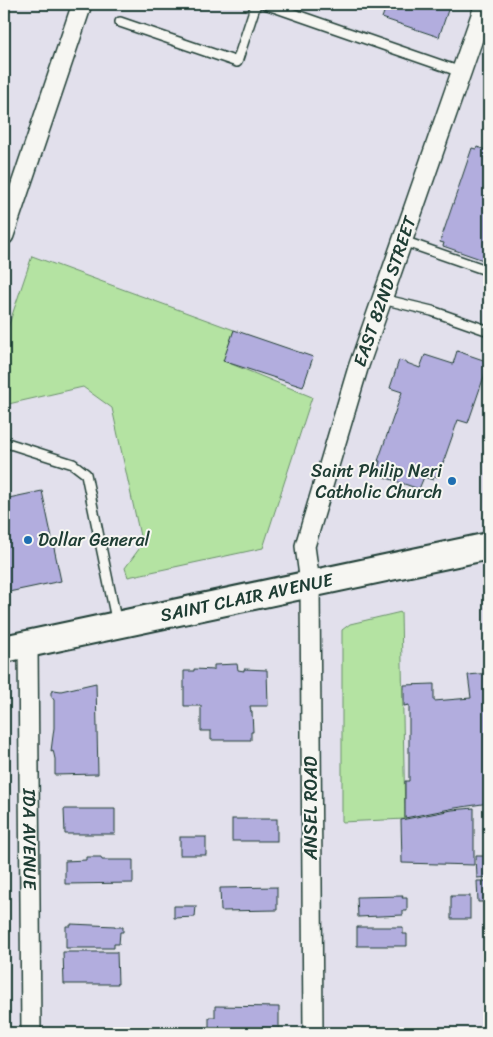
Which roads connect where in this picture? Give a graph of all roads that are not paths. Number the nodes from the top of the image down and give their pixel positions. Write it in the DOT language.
graph roads {
  1 [pos="82,4"];
  2 [pos="256,4"];
  3 [pos="265,4"];
  4 [pos="485,4"];
  5 [pos="120,22"];
  6 [pos="461,72"];
  7 [pos="11,188"];
  8 [pos="4,235"];
  9 [pos="403,241"];
  10 [pos="489,271"];
  11 [pos="382,299"];
  12 [pos="489,331"];
  13 [pos="4,442"];
  14 [pos="489,546"];
  15 [pos="310,583"];
  16 [pos="117,625"];
  17 [pos="16,647"];
  18 [pos="31,1033"];
  19 [pos="313,1033"];
  1 -- 7 [label="street"];
  2 -- 5 [label="lane"];
  3 -- 6 [label="lane"];
  4 -- 6 [label="street, EAST 82ND STREET"];
  6 -- 9 [label="street, EAST 82ND STREET"];
  7 -- 8 [label="street"];
  9 -- 10 [label="lane"];
  9 -- 11 [label="street, EAST 82ND STREET"];
  11 -- 12 [label="lane"];
  11 -- 15 [label="street, EAST 82ND STREET"];
  13 -- 16 [label="lane"];
  14 -- 15 [label="main road, SAINT CLAIR AVENUE"];
  15 -- 16 [label="main road, SAINT CLAIR AVENUE"];
  15 -- 19 [label="street, ANSEL ROAD"];
  16 -- 17 [label="main road, SAINT CLAIR AVENUE"];
  17 -- 18 [label="street, IDA AVENUE"];
}
